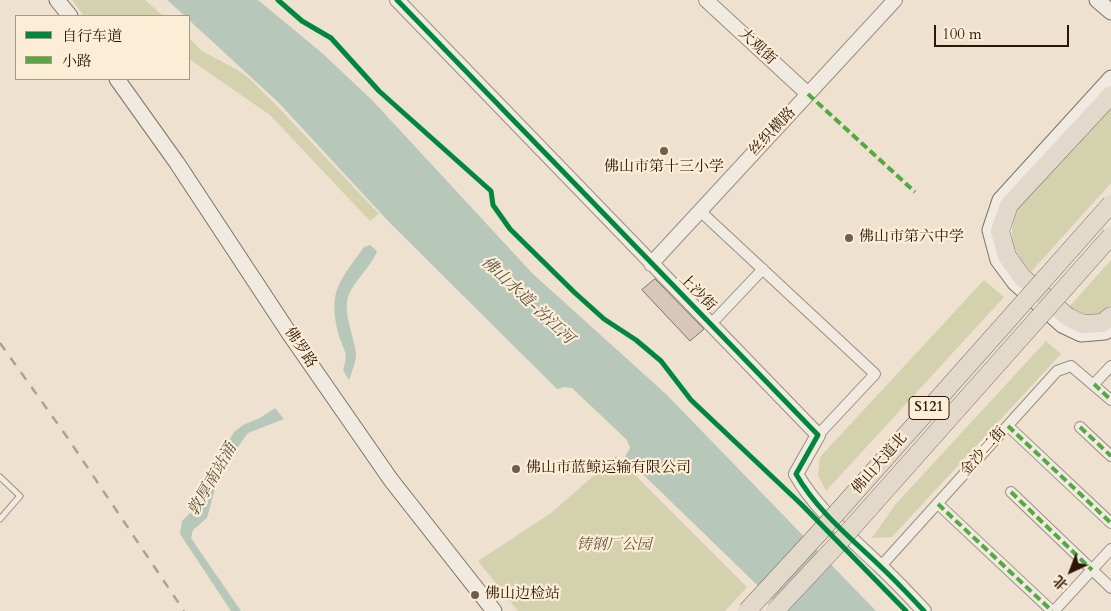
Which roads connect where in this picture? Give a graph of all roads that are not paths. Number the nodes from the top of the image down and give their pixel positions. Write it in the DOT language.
graph roads {
  1 [pos="57,0"];
  2 [pos="397,0"];
  3 [pos="706,0"];
  4 [pos="895,0"];
  5 [pos="1104,6"];
  6 [pos="69,15"];
  7 [pos="1111,17"];
  8 [pos="1111,78"];
  9 [pos="119,80"];
  10 [pos="808,94"];
  11 [pos="1111,95"];
  12 [pos="1111,204"];
  13 [pos="700,211"];
  14 [pos="1111,236"];
  15 [pos="651,264"];
  16 [pos="763,269"];
  17 [pos="1111,316"];
  18 [pos="710,325"];
  19 [pos="1111,328"];
  20 [pos="1111,366"];
  21 [pos="1094,384"];
  22 [pos="1111,400"];
  23 [pos="1008,426"];
  24 [pos="1080,427"];
  25 [pos="818,435"];
  26 [pos="1111,456"];
  27 [pos="0,477"];
  28 [pos="1011,492"];
  29 [pos="938,504"];
  30 [pos="0,519"];
  31 [pos="1111,523"];
  32 [pos="1111,549"];
  33 [pos="881,566"];
  34 [pos="1092,570"];
  35 [pos="1111,588"];
  36 [pos="493,611"];
  37 [pos="747,611"];
  38 [pos="775,611"];
  39 [pos="924,611"];
  40 [pos="1053,611"];
  1 -- 6 [label="main road"];
  2 -- 15 [label="street, 上沙街"];
  3 -- 10 [label="street, 大观街"];
  4 -- 10 [label="street, 丝织横路"];
  5 -- 7 [label="main road"];
  8 -- 19 [label="main road"];
  9 -- 36 [label="main road, 佛罗路"];
  10 -- 13 [label="street, 丝织横路"];
  11 -- 17 [label="highway"];
  12 -- 37 [label="highway, 佛山大道北 / S121, bridge"];
  13 -- 15 [label="street, 丝织横路"];
  13 -- 16 [label="street"];
  14 -- 38 [label="highway, 佛山大道北 / S121, bridge"];
  15 -- 18 [label="street, 上沙街"];
  16 -- 18 [label="street"];
  16 -- 25 [label="street"];
  18 -- 25 [label="street, 上沙街"];
  20 -- 21 [label="street"];
  21 -- 22 [label="street"];
  21 -- 23 [label="street, 金沙二街"];
  23 -- 29 [label="street, 金沙二街"];
  23 -- 31 [label="street"];
  24 -- 26 [label="street"];
  25 -- 33 [label="street"];
  27 -- 30 [label="lane"];
  28 -- 34 [label="street"];
  29 -- 33 [label="street, 金沙二街"];
  29 -- 40 [label="street"];
  32 -- 34 [label="street"];
  33 -- 39 [label="street"];
  34 -- 35 [label="street"];
  34 -- 40 [label="street"];
}
